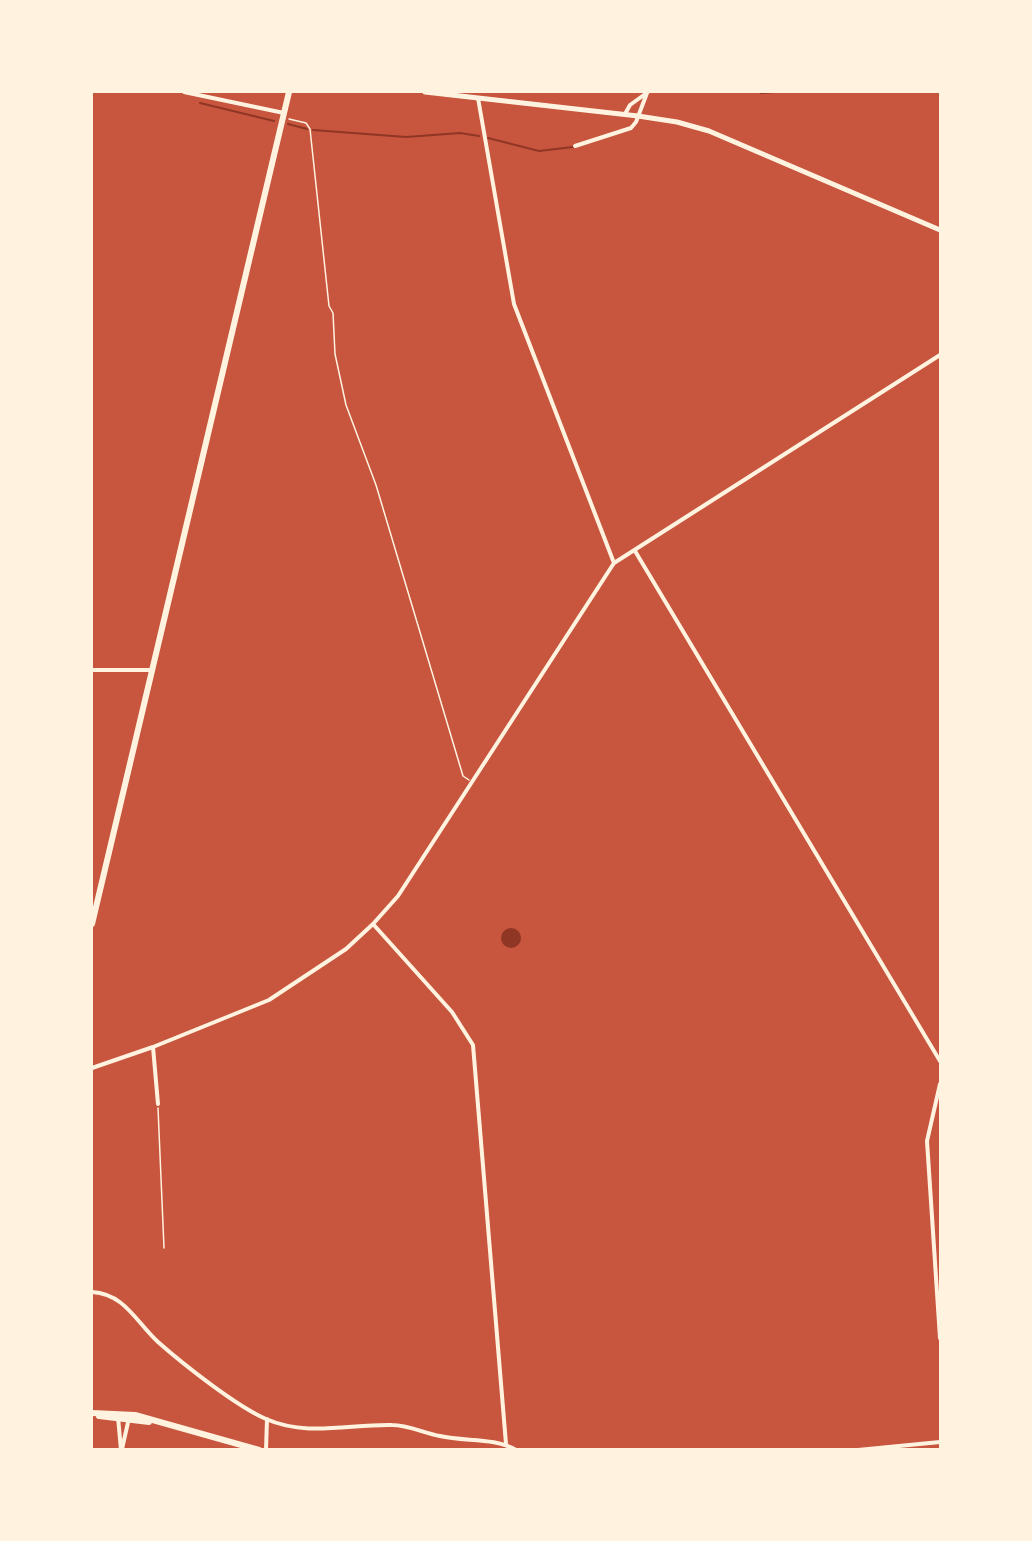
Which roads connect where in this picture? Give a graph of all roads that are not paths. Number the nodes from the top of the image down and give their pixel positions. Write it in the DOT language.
graph roads {
  1 [pos="184,92"];
  2 [pos="289,92"];
  3 [pos="425,92"];
  4 [pos="648,92"];
  5 [pos="478,98"];
  6 [pos="625,114"];
  7 [pos="283,115"];
  8 [pos="638,116"];
  9 [pos="575,146"];
  10 [pos="940,230"];
  11 [pos="940,355"];
  12 [pos="634,550"];
  13 [pos="614,564"];
  14 [pos="92,670"];
  15 [pos="152,670"];
  16 [pos="92,924"];
  17 [pos="373,924"];
  18 [pos="153,1047"];
  19 [pos="940,1061"];
  20 [pos="92,1068"];
  21 [pos="940,1084"];
  22 [pos="158,1104"];
  23 [pos="92,1293"];
  24 [pos="940,1338"];
  25 [pos="92,1414"];
  26 [pos="118,1416"];
  27 [pos="129,1417"];
  28 [pos="267,1419"];
  29 [pos="940,1443"];
  30 [pos="506,1444"];
  31 [pos="121,1449"];
  32 [pos="259,1449"];
  33 [pos="266,1449"];
  34 [pos="516,1449"];
  35 [pos="858,1449"];
  1 -- 7 [label="street"];
  2 -- 7 [label="main road"];
  3 -- 5 [label="street"];
  4 -- 6 [label="street"];
  4 -- 8 [label="street"];
  5 -- 6 [label="street"];
  5 -- 13 [label="street"];
  6 -- 8 [label="street"];
  7 -- 15 [label="main road"];
  8 -- 9 [label="street"];
  8 -- 10 [label="street"];
  11 -- 12 [label="street"];
  12 -- 13 [label="street"];
  12 -- 19 [label="street"];
  13 -- 17 [label="street"];
  14 -- 15 [label="street"];
  15 -- 16 [label="main road"];
  17 -- 18 [label="street"];
  17 -- 30 [label="street"];
  18 -- 20 [label="street"];
  18 -- 22 [label="street"];
  21 -- 24 [label="street"];
  23 -- 28 [label="street"];
  25 -- 26 [label="main road"];
  26 -- 27 [label="main road"];
  26 -- 31 [label="street"];
  27 -- 31 [label="street"];
  27 -- 32 [label="main road"];
  28 -- 30 [label="street"];
  28 -- 33 [label="street"];
  29 -- 35 [label="street"];
  30 -- 34 [label="street"];
}
